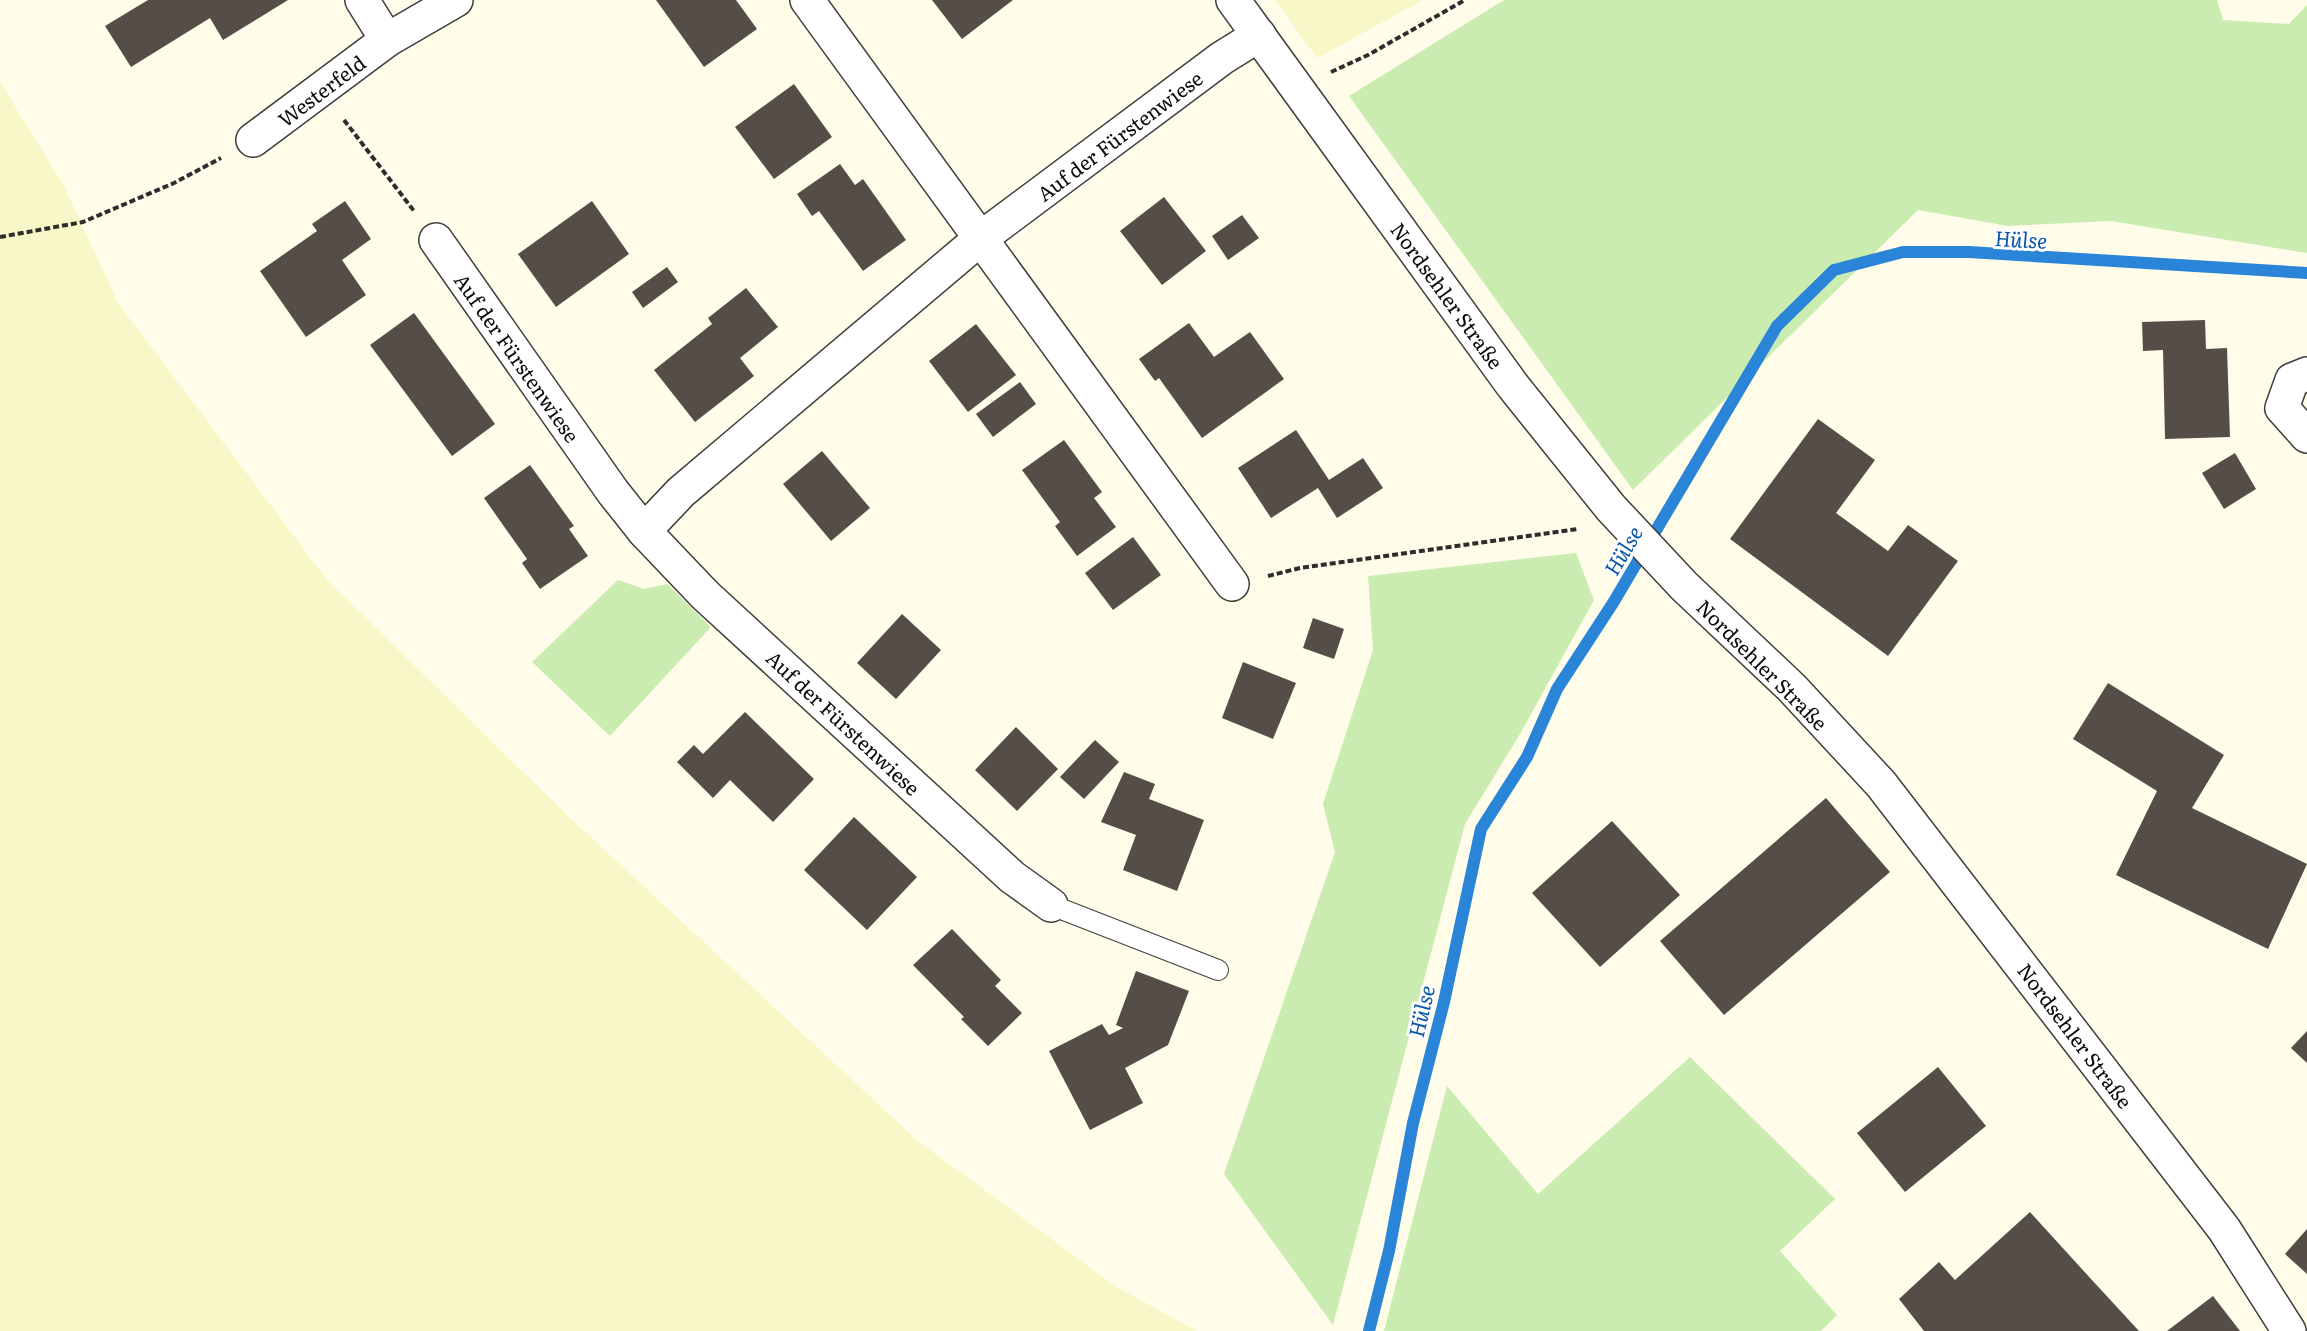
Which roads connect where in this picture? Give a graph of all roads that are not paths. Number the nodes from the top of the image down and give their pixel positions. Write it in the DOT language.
graph roads {
  1 [pos="362,0"];
  2 [pos="456,0"];
  3 [pos="807,0"];
  4 [pos="1233,0"];
  5 [pos="1259,35"];
  6 [pos="387,40"];
  7 [pos="253,140"];
  8 [pos="981,238"];
  9 [pos="436,240"];
  10 [pos="2307,374"];
  11 [pos="2307,436"];
  12 [pos="644,531"];
  13 [pos="1232,584"];
  14 [pos="1051,905"];
  15 [pos="1218,970"];
  16 [pos="2289,1331"];
  1 -- 6 [label="street"];
  2 -- 6 [label="street, Westerfeld"];
  3 -- 8 [label="street"];
  4 -- 5 [label="street, Nordsehler Straße"];
  5 -- 8 [label="street, Auf der Fürstenwiese"];
  5 -- 16 [label="street, Nordsehler Straße"];
  6 -- 7 [label="street, Westerfeld"];
  8 -- 12 [label="street, Auf der Fürstenwiese"];
  8 -- 13 [label="street"];
  9 -- 12 [label="street, Auf der Fürstenwiese"];
  10 -- 11 [label="street"];
  12 -- 14 [label="street, Auf der Fürstenwiese"];
  14 -- 15 [label="lane"];
}
